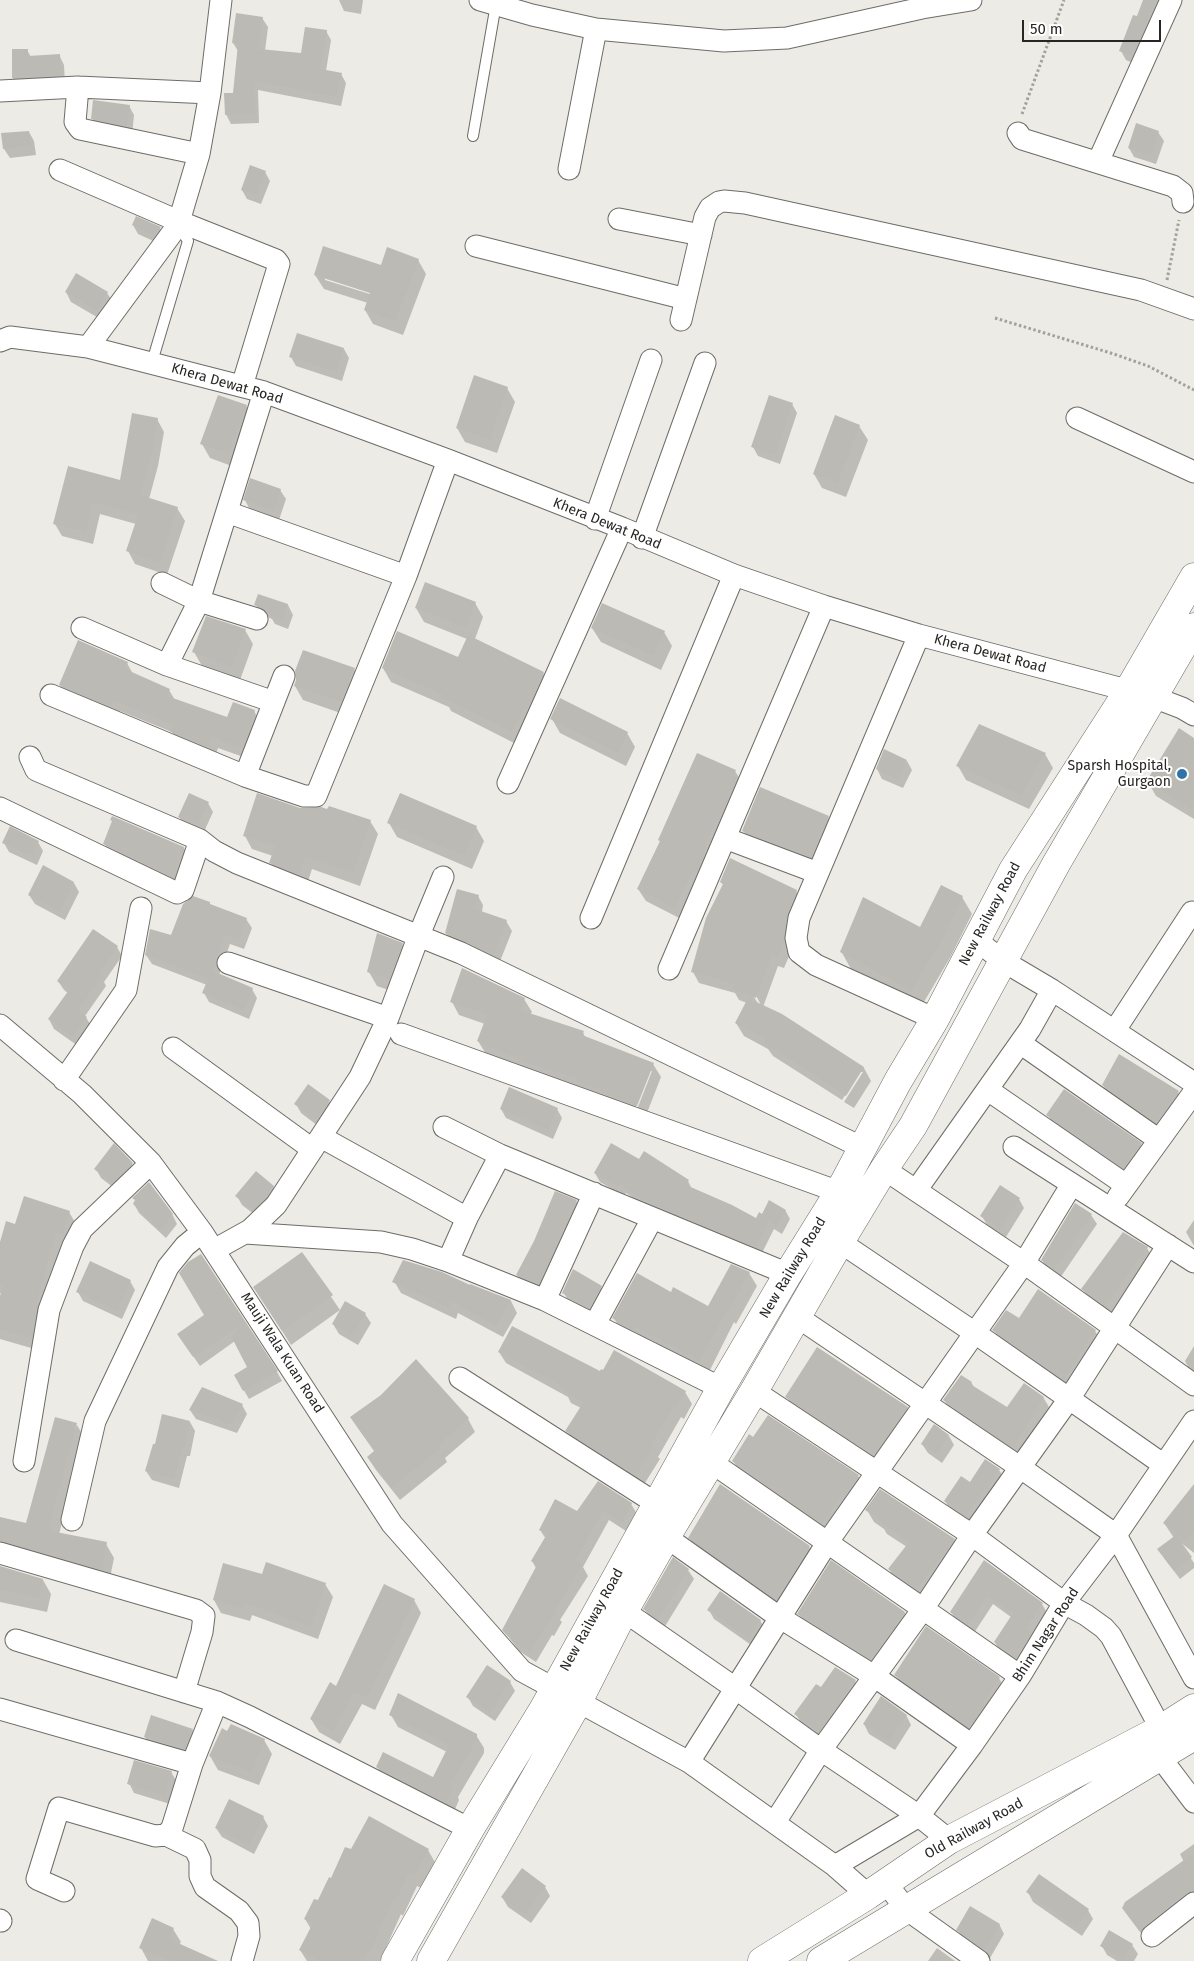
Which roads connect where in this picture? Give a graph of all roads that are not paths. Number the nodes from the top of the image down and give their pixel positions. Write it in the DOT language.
graph roads {
  1 [pos="221,0"];
  2 [pos="971,0"];
  3 [pos="1171,0"];
  4 [pos="488,2"];
  5 [pos="596,29"];
  6 [pos="78,87"];
  7 [pos="0,91"];
  8 [pos="210,93"];
  9 [pos="1018,133"];
  10 [pos="473,136"];
  11 [pos="199,154"];
  12 [pos="1098,162"];
  13 [pos="60,170"];
  14 [pos="569,170"];
  15 [pos="1183,202"];
  16 [pos="619,219"];
  17 [pos="178,223"];
  18 [pos="701,235"];
  19 [pos="476,246"];
  20 [pos="686,299"];
  21 [pos="1194,309"];
  22 [pos="681,320"];
  23 [pos="3,334"];
  24 [pos="88,348"];
  25 [pos="651,360"];
  26 [pos="152,362"];
  27 [pos="705,363"];
  28 [pos="242,386"];
  29 [pos="264,392"];
  30 [pos="1077,418"];
  31 [pos="448,460"];
  32 [pos="1194,472"];
  33 [pos="227,512"];
  34 [pos="595,519"];
  35 [pos="622,528"];
  36 [pos="642,538"];
  37 [pos="734,575"];
  38 [pos="406,576"];
  39 [pos="1194,577"];
  40 [pos="162,582"];
  41 [pos="199,601"];
  42 [pos="824,606"];
  43 [pos="257,619"];
  44 [pos="1194,627"];
  45 [pos="82,628"];
  46 [pos="919,635"];
  47 [pos="167,665"];
  48 [pos="284,676"];
  49 [pos="1141,694"];
  50 [pos="51,695"];
  51 [pos="274,702"];
  52 [pos="1194,715"];
  53 [pos="30,757"];
  54 [pos="245,776"];
  55 [pos="508,783"];
  56 [pos="0,808"];
  57 [pos="725,838"];
  58 [pos="200,840"];
  59 [pos="818,873"];
  60 [pos="443,877"];
  61 [pos="141,908"];
  62 [pos="1192,912"];
  63 [pos="592,918"];
  64 [pos="419,935"];
  65 [pos="976,940"];
  66 [pos="1003,961"];
  67 [pos="228,963"];
  68 [pos="669,969"];
  69 [pos="1052,990"];
  70 [pos="935,1019"];
  71 [pos="0,1025"];
  72 [pos="395,1026"];
  73 [pos="1115,1030"];
  74 [pos="1020,1043"];
  75 [pos="173,1048"];
  76 [pos="64,1080"];
  77 [pos="1194,1083"];
  78 [pos="988,1090"];
  79 [pos="1194,1092"];
  80 [pos="444,1127"];
  81 [pos="1159,1140"];
  82 [pos="317,1143"];
  83 [pos="1014,1147"];
  84 [pos="863,1148"];
  85 [pos="500,1155"];
  86 [pos="152,1163"];
  87 [pos="884,1169"];
  88 [pos="1072,1184"];
  89 [pos="1126,1185"];
  90 [pos="916,1189"];
  91 [pos="839,1192"];
  92 [pos="594,1193"];
  93 [pos="1110,1208"];
  94 [pos="467,1218"];
  95 [pos="652,1219"];
  96 [pos="202,1232"];
  97 [pos="245,1233"];
  98 [pos="840,1242"];
  99 [pos="1168,1245"];
  100 [pos="214,1250"];
  101 [pos="448,1261"];
  102 [pos="1024,1262"];
  103 [pos="1194,1262"];
  104 [pos="788,1274"];
  105 [pos="545,1300"];
  106 [pos="796,1316"];
  107 [pos="595,1324"];
  108 [pos="1114,1328"];
  109 [pos="975,1333"];
  110 [pos="460,1378"];
  111 [pos="1194,1385"];
  112 [pos="721,1388"];
  113 [pos="754,1391"];
  114 [pos="1068,1399"];
  115 [pos="924,1403"];
  116 [pos="1194,1421"];
  117 [pos="24,1461"];
  118 [pos="711,1462"];
  119 [pos="1164,1466"];
  120 [pos="1021,1468"];
  121 [pos="876,1471"];
  122 [pos="657,1504"];
  123 [pos="72,1520"];
  124 [pos="972,1535"];
  125 [pos="1116,1535"];
  126 [pos="666,1537"];
  127 [pos="827,1543"];
  128 [pos="0,1553"];
  129 [pos="1064,1604"];
  130 [pos="923,1609"];
  131 [pos="624,1612"];
  132 [pos="779,1617"];
  133 [pos="16,1640"];
  134 [pos="874,1676"];
  135 [pos="1020,1676"];
  136 [pos="1194,1678"];
  137 [pos="554,1688"];
  138 [pos="735,1688"];
  139 [pos="184,1692"];
  140 [pos="217,1702"];
  141 [pos="578,1702"];
  142 [pos="1194,1708"];
  143 [pos="0,1709"];
  144 [pos="1161,1729"];
  145 [pos="528,1736"];
  146 [pos="1193,1738"];
  147 [pos="972,1745"];
  148 [pos="551,1749"];
  149 [pos="820,1750"];
  150 [pos="1160,1757"];
  151 [pos="689,1762"];
  152 [pos="192,1764"];
  153 [pos="1194,1802"];
  154 [pos="919,1816"];
  155 [pos="775,1822"];
  156 [pos="470,1829"];
  157 [pos="166,1834"];
  158 [pos="949,1840"];
  159 [pos="835,1866"];
  160 [pos="877,1889"];
  161 [pos="64,1891"];
  162 [pos="1194,1903"];
  163 [pos="906,1909"];
  164 [pos="1152,1936"];
  165 [pos="242,1961"];
  166 [pos="395,1961"];
  167 [pos="431,1961"];
  168 [pos="762,1961"];
  169 [pos="821,1961"];
  170 [pos="979,1961"];
  1 -- 8 [label="street"];
  2 -- 5 [label="street"];
  3 -- 12 [label="street"];
  4 -- 5 [label="street"];
  4 -- 10 [label="lane"];
  5 -- 14 [label="street"];
  6 -- 7 [label="street"];
  6 -- 8 [label="street"];
  6 -- 11 [label="street"];
  8 -- 11 [label="street"];
  9 -- 12 [label="street"];
  11 -- 17 [label="street"];
  12 -- 15 [label="street"];
  13 -- 17 [label="street"];
  16 -- 18 [label="street"];
  17 -- 24 [label="street"];
  17 -- 26 [label="lane"];
  17 -- 28 [label="street"];
  18 -- 20 [label="street"];
  18 -- 21 [label="street"];
  19 -- 20 [label="street"];
  20 -- 22 [label="street"];
  23 -- 24 [label="street, Khera Dewat Road"];
  24 -- 26 [label="street, Khera Dewat Road"];
  25 -- 34 [label="street"];
  26 -- 28 [label="street, Khera Dewat Road"];
  27 -- 36 [label="street"];
  28 -- 29 [label="street, Khera Dewat Road"];
  29 -- 31 [label="street, Khera Dewat Road"];
  29 -- 33 [label="street"];
  30 -- 32 [label="street"];
  31 -- 34 [label="street, Khera Dewat Road"];
  31 -- 38 [label="street"];
  33 -- 38 [label="street"];
  33 -- 41 [label="street"];
  34 -- 35 [label="street, Khera Dewat Road"];
  35 -- 36 [label="street, Khera Dewat Road"];
  35 -- 55 [label="street"];
  36 -- 37 [label="street, Khera Dewat Road"];
  37 -- 42 [label="street, Khera Dewat Road"];
  37 -- 63 [label="street"];
  38 -- 54 [label="street"];
  39 -- 49 [label="main road, New Railway Road"];
  40 -- 41 [label="street"];
  41 -- 43 [label="street"];
  41 -- 47 [label="street"];
  42 -- 46 [label="street, Khera Dewat Road"];
  42 -- 57 [label="street"];
  44 -- 49 [label="main road, New Railway Road"];
  45 -- 47 [label="street"];
  46 -- 49 [label="street, Khera Dewat Road"];
  46 -- 59 [label="street"];
  47 -- 51 [label="street"];
  48 -- 51 [label="street"];
  49 -- 52 [label="street, Khera Dewat Road"];
  49 -- 65 [label="main road, New Railway Road"];
  49 -- 66 [label="main road, New Railway Road"];
  50 -- 54 [label="street"];
  51 -- 54 [label="street"];
  53 -- 58 [label="street"];
  56 -- 58 [label="street"];
  57 -- 59 [label="street"];
  57 -- 68 [label="street"];
  58 -- 64 [label="street"];
  59 -- 70 [label="street"];
  60 -- 64 [label="street"];
  61 -- 76 [label="street"];
  62 -- 73 [label="street"];
  64 -- 72 [label="street"];
  64 -- 84 [label="street"];
  65 -- 66 [label="street"];
  65 -- 70 [label="main road, New Railway Road"];
  66 -- 69 [label="street"];
  66 -- 87 [label="main road, New Railway Road"];
  67 -- 72 [label="street"];
  69 -- 73 [label="street"];
  69 -- 74 [label="street"];
  70 -- 84 [label="main road, New Railway Road"];
  71 -- 76 [label="street, Mauji Wala Kuan Road"];
  72 -- 82 [label="street"];
  72 -- 91 [label="street"];
  73 -- 77 [label="street"];
  74 -- 78 [label="street"];
  74 -- 81 [label="street"];
  75 -- 82 [label="street"];
  76 -- 86 [label="street, Mauji Wala Kuan Road"];
  78 -- 89 [label="street"];
  78 -- 90 [label="street"];
  79 -- 81 [label="street"];
  80 -- 85 [label="street"];
  81 -- 89 [label="street"];
  82 -- 94 [label="street"];
  82 -- 97 [label="street"];
  83 -- 88 [label="street"];
  84 -- 91 [label="main road, New Railway Road"];
  85 -- 92 [label="street"];
  85 -- 94 [label="street"];
  86 -- 96 [label="street, Mauji Wala Kuan Road"];
  86 -- 117 [label="street"];
  87 -- 90 [label="street"];
  87 -- 98 [label="main road, New Railway Road"];
  88 -- 93 [label="street"];
  88 -- 102 [label="street"];
  89 -- 93 [label="street"];
  90 -- 102 [label="street"];
  91 -- 104 [label="main road, New Railway Road"];
  92 -- 95 [label="street"];
  92 -- 105 [label="street"];
  93 -- 99 [label="street"];
  94 -- 101 [label="street"];
  95 -- 104 [label="street"];
  95 -- 107 [label="street"];
  96 -- 100 [label="street, Mauji Wala Kuan Road"];
  96 -- 123 [label="street"];
  97 -- 100 [label="street"];
  97 -- 101 [label="street"];
  98 -- 106 [label="main road, New Railway Road"];
  98 -- 109 [label="street"];
  99 -- 103 [label="street"];
  99 -- 108 [label="street"];
  100 -- 137 [label="street, Mauji Wala Kuan Road"];
  101 -- 105 [label="street"];
  102 -- 108 [label="street"];
  102 -- 109 [label="street"];
  104 -- 112 [label="main road, New Railway Road"];
  105 -- 107 [label="street"];
  106 -- 113 [label="main road, New Railway Road"];
  106 -- 115 [label="street"];
  107 -- 112 [label="street"];
  108 -- 111 [label="street"];
  108 -- 114 [label="street"];
  109 -- 114 [label="street"];
  109 -- 115 [label="street"];
  110 -- 122 [label="street"];
  112 -- 122 [label="main road, New Railway Road"];
  113 -- 118 [label="main road, New Railway Road"];
  113 -- 121 [label="street"];
  114 -- 119 [label="street"];
  114 -- 120 [label="street"];
  115 -- 120 [label="street"];
  115 -- 121 [label="street"];
  116 -- 119 [label="street, Bhim Nagar Road"];
  118 -- 126 [label="main road, New Railway Road"];
  118 -- 127 [label="street"];
  119 -- 125 [label="street, Bhim Nagar Road"];
  120 -- 124 [label="street"];
  120 -- 125 [label="street"];
  121 -- 124 [label="street"];
  121 -- 127 [label="street"];
  122 -- 137 [label="main road, New Railway Road"];
  124 -- 129 [label="street"];
  124 -- 130 [label="street"];
  125 -- 129 [label="street, Bhim Nagar Road"];
  125 -- 136 [label="street"];
  126 -- 131 [label="main road, New Railway Road"];
  126 -- 132 [label="street"];
  127 -- 130 [label="street"];
  127 -- 132 [label="street"];
  128 -- 139 [label="street"];
  129 -- 135 [label="street, Bhim Nagar Road"];
  129 -- 144 [label="street"];
  130 -- 134 [label="street"];
  130 -- 135 [label="street"];
  131 -- 138 [label="street"];
  131 -- 141 [label="main road, New Railway Road"];
  132 -- 134 [label="street"];
  132 -- 138 [label="street"];
  133 -- 139 [label="street"];
  134 -- 147 [label="street"];
  134 -- 149 [label="street"];
  135 -- 147 [label="street, Bhim Nagar Road"];
  137 -- 141 [label="street, Mauji Wala Kuan Road"];
  137 -- 145 [label="main road, New Railway Road"];
  138 -- 149 [label="street"];
  138 -- 151 [label="street"];
  139 -- 140 [label="street"];
  140 -- 152 [label="street"];
  140 -- 156 [label="street"];
  141 -- 148 [label="main road, New Railway Road"];
  141 -- 151 [label="street, Mauji Wala Kuan Road"];
  142 -- 144 [label="main road, Old Railway Road"];
  143 -- 152 [label="street"];
  144 -- 158 [label="main road, Old Railway Road"];
  145 -- 148 [label="main road"];
  145 -- 156 [label="main road, New Railway Road"];
  146 -- 150 [label="main road"];
  147 -- 154 [label="street, Bhim Nagar Road"];
  148 -- 167 [label="main road, New Railway Road"];
  149 -- 154 [label="street"];
  149 -- 155 [label="street"];
  150 -- 153 [label="street"];
  150 -- 163 [label="main road"];
  151 -- 155 [label="street, Mauji Wala Kuan Road"];
  152 -- 157 [label="street"];
  154 -- 158 [label="street"];
  154 -- 159 [label="street"];
  155 -- 159 [label="street, Mauji Wala Kuan Road"];
  156 -- 166 [label="main road, New Railway Road"];
  157 -- 161 [label="street"];
  157 -- 165 [label="street"];
  158 -- 160 [label="main road, Old Railway Road"];
  159 -- 160 [label="street, Mauji Wala Kuan Road"];
  160 -- 163 [label="street, Mauji Wala Kuan Road"];
  160 -- 168 [label="main road, Old Railway Road"];
  162 -- 164 [label="street"];
  163 -- 169 [label="main road"];
  163 -- 170 [label="street, Mauji Wala Kuan Road"];
}
